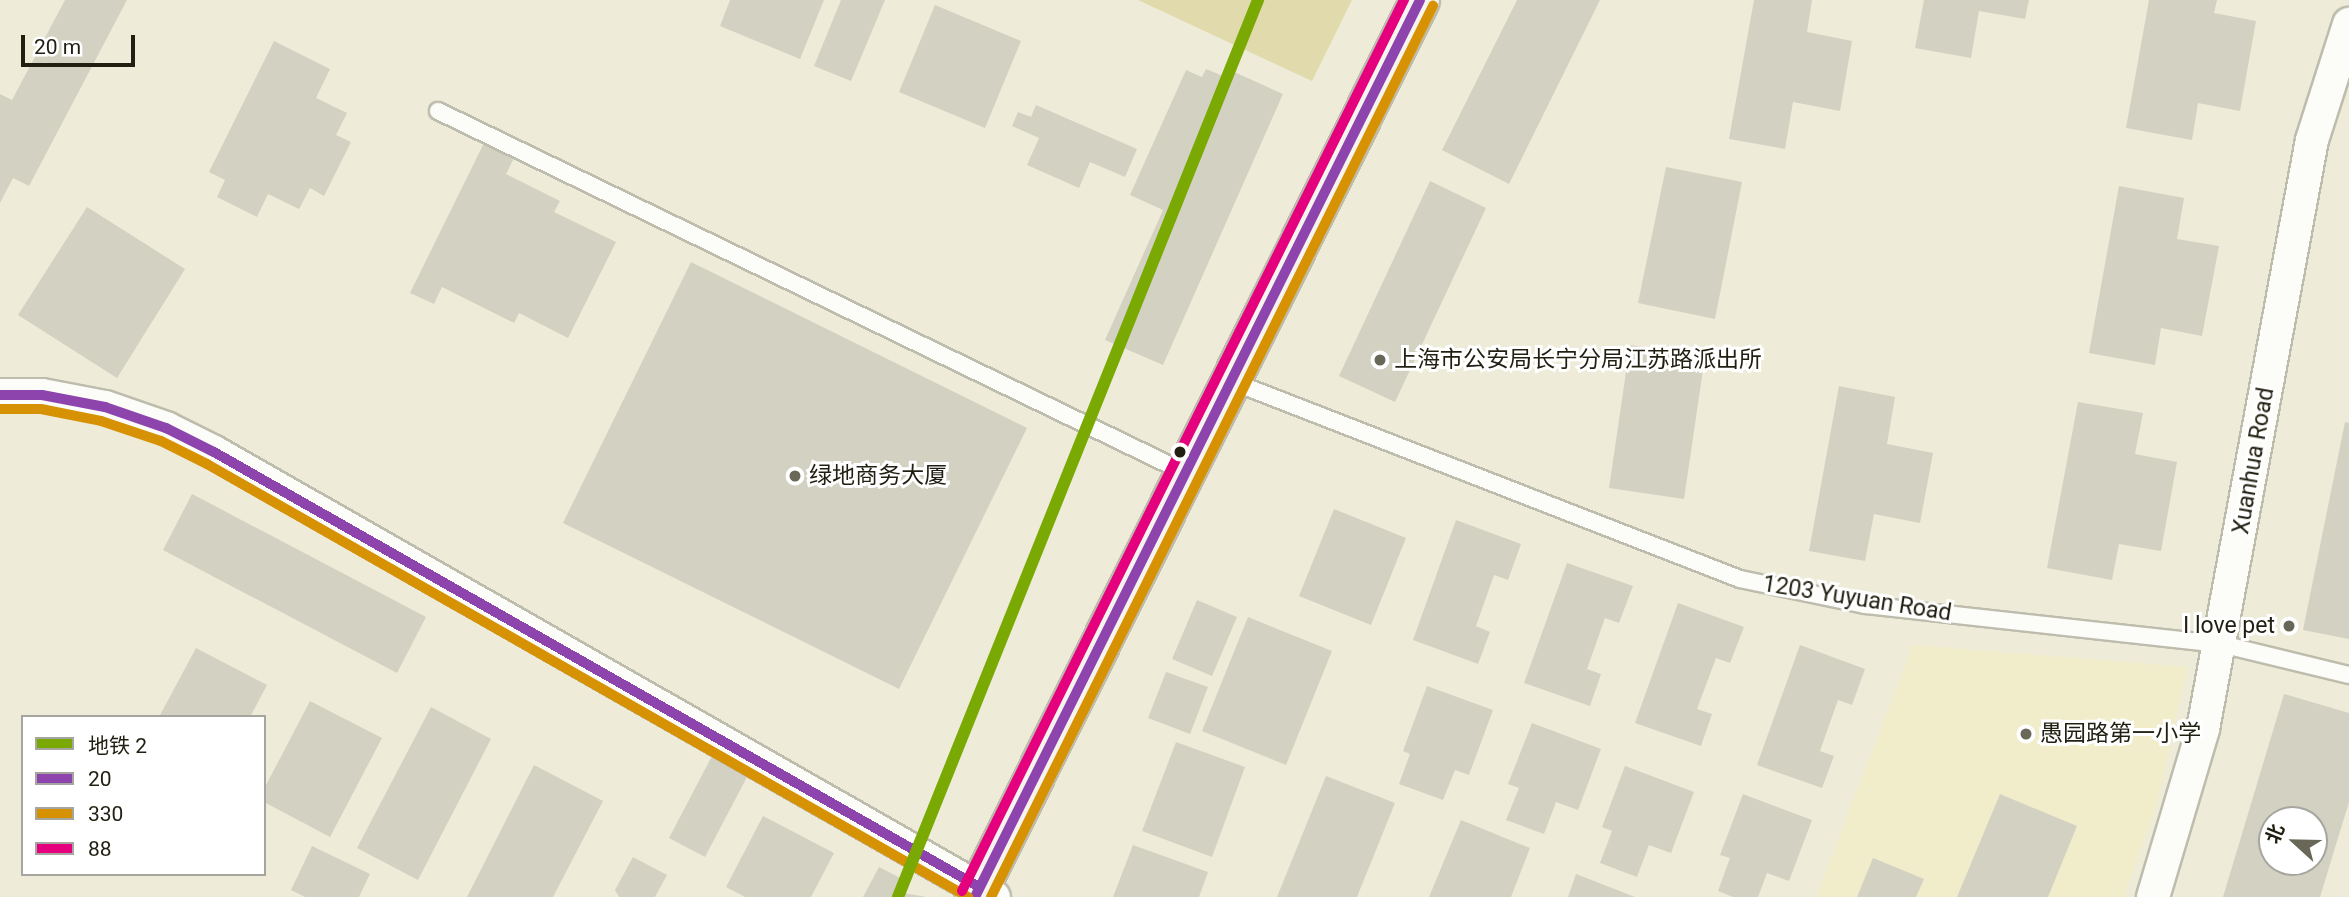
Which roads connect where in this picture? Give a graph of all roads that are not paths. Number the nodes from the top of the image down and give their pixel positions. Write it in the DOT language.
graph roads {
  1 [pos="1420,0"];
  2 [pos="2349,24"];
  3 [pos="438,111"];
  4 [pos="1229,380"];
  5 [pos="0,395"];
  6 [pos="1184,472"];
  7 [pos="2221,644"];
  8 [pos="2349,675"];
  9 [pos="983,894"];
  10 [pos="2152,897"];
  1 -- 4 [label="main road"];
  2 -- 7 [label="street, Xuanhua Road"];
  3 -- 6 [label="lane"];
  4 -- 6 [label="main road"];
  4 -- 7 [label="lane, 1203 Yuyuan Road"];
  5 -- 9 [label="street"];
  6 -- 9 [label="main road"];
  7 -- 8 [label="lane, 1203 Yuyuan Road"];
  7 -- 10 [label="street, Xuanhua Road"];
}
